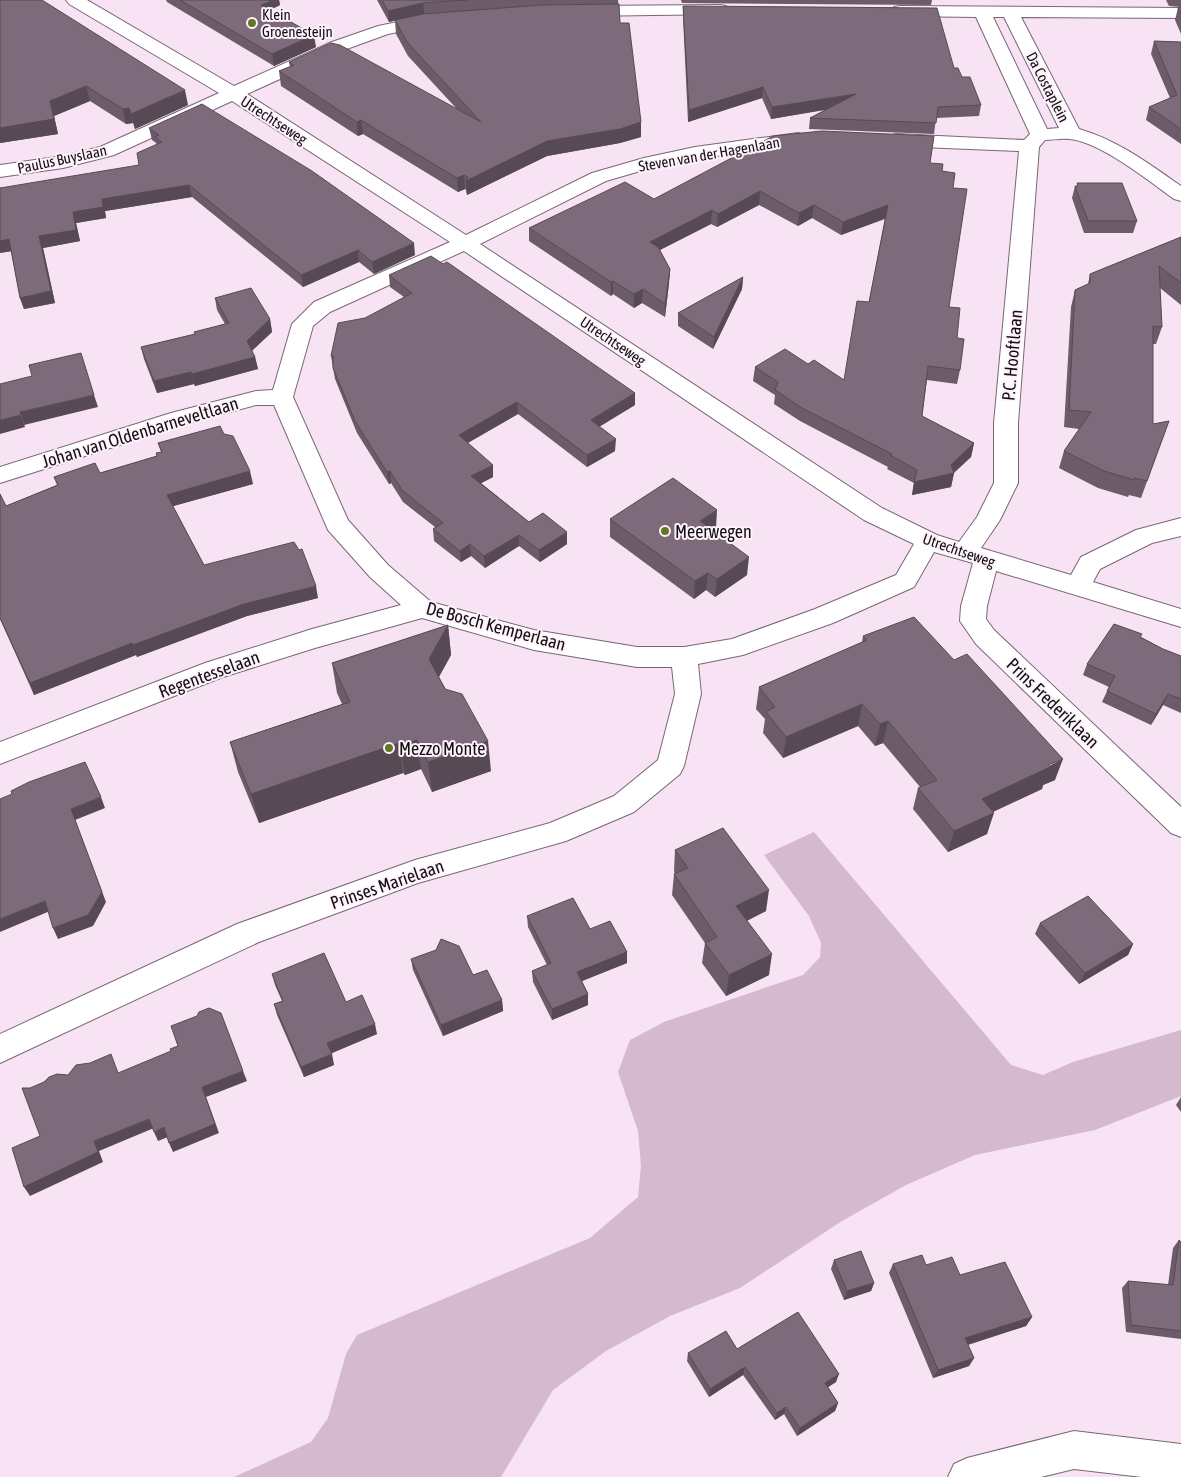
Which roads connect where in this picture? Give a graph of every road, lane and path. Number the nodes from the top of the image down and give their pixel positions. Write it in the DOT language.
graph roads {
  1 [pos="75,0"];
  2 [pos="652,5"];
  3 [pos="732,10"];
  4 [pos="562,11"];
  5 [pos="882,11"];
  6 [pos="982,12"];
  7 [pos="1010,12"];
  8 [pos="1181,13"];
  9 [pos="449,19"];
  10 [pos="232,93"];
  11 [pos="1071,133"];
  12 [pos="820,136"];
  13 [pos="880,139"];
  14 [pos="1034,140"];
  15 [pos="0,171"];
  16 [pos="1181,195"];
  17 [pos="465,242"];
  18 [pos="282,397"];
  19 [pos="0,475"];
  20 [pos="1181,527"];
  21 [pos="928,541"];
  22 [pos="975,556"];
  23 [pos="1078,587"];
  24 [pos="422,609"];
  25 [pos="1181,618"];
  26 [pos="684,657"];
  27 [pos="0,753"];
  28 [pos="1181,826"];
  29 [pos="0,1049"];
  30 [pos="1181,1463"];
  31 [pos="967,1477"];
  1 -- 10 [label="street, Utrechtseweg"];
  2 -- 3 [label="street"];
  2 -- 4 [label="street"];
  5 -- 6 [label="street"];
  6 -- 7 [label="street"];
  6 -- 14 [label="street, Da Costaplein"];
  7 -- 8 [label="street"];
  7 -- 11 [label="street, Da Costaplein"];
  9 -- 10 [label="street, Paulus Buyslaan"];
  10 -- 15 [label="street, Paulus Buyslaan"];
  10 -- 17 [label="street, Utrechtseweg"];
  11 -- 14 [label="street, Da Costaplein"];
  11 -- 16 [label="street"];
  12 -- 17 [label="street, Steven van der Hagenlaan"];
  13 -- 14 [label="street"];
  14 -- 22 [label="street, P.C. Hooftlaan"];
  17 -- 18 [label="street"];
  17 -- 21 [label="street, Utrechtseweg"];
  18 -- 19 [label="street, Johan van Oldenbarneveltlaan"];
  18 -- 24 [label="street, De Bosch Kemperlaan"];
  20 -- 23 [label="street"];
  21 -- 22 [label="street, Utrechtseweg"];
  21 -- 26 [label="street, De Bosch Kemperlaan"];
  22 -- 23 [label="street, Utrechtseweg"];
  22 -- 28 [label="street, Prins Frederiklaan"];
  23 -- 25 [label="street, Utrechtseweg"];
  24 -- 26 [label="street, De Bosch Kemperlaan"];
  24 -- 27 [label="street, Regentesselaan"];
  26 -- 29 [label="street, Prinses Marielaan"];
  30 -- 31 [label="street"];
}
